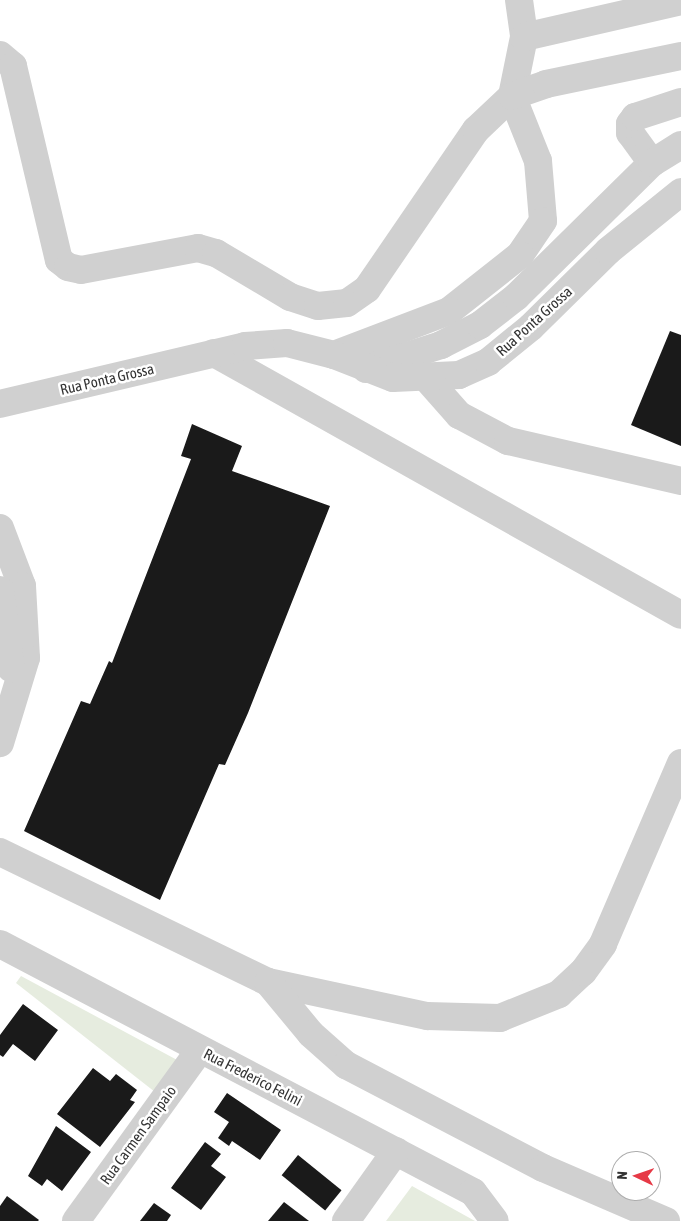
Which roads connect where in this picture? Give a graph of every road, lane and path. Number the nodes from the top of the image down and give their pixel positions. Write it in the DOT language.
graph roads {
  1 [pos="519,0"];
  2 [pos="681,1"];
  3 [pos="524,37"];
  4 [pos="0,55"];
  5 [pos="681,56"];
  6 [pos="512,96"];
  7 [pos="681,102"];
  8 [pos="681,145"];
  9 [pos="652,163"];
  10 [pos="681,192"];
  11 [pos="214,353"];
  12 [pos="334,354"];
  13 [pos="366,369"];
  14 [pos="428,380"];
  15 [pos="0,404"];
  16 [pos="681,481"];
  17 [pos="3,543"];
  18 [pos="0,590"];
  19 [pos="681,614"];
  20 [pos="16,686"];
  21 [pos="0,743"];
  22 [pos="681,762"];
  23 [pos="0,852"];
  24 [pos="2,950"];
  25 [pos="268,982"];
  26 [pos="200,1050"];
  27 [pos="396,1150"];
  28 [pos="76,1221"];
  29 [pos="346,1221"];
  30 [pos="495,1221"];
  31 [pos="666,1221"];
  1 -- 3 [label="street"];
  2 -- 3 [label="street"];
  3 -- 6 [label="street"];
  4 -- 6 [label="street"];
  5 -- 6 [label="street"];
  6 -- 12 [label="street"];
  7 -- 9 [label="street"];
  8 -- 9 [label="street"];
  9 -- 13 [label="street"];
  10 -- 14 [label="street, Rua Ponta Grossa"];
  11 -- 12 [label="street, Rua Ponta Grossa"];
  11 -- 15 [label="street, Rua Ponta Grossa"];
  11 -- 19 [label="street"];
  12 -- 13 [label="street, Rua Ponta Grossa"];
  13 -- 14 [label="street, Rua Ponta Grossa"];
  14 -- 16 [label="street"];
  17 -- 20 [label="street"];
  18 -- 20 [label="street"];
  20 -- 21 [label="street"];
  22 -- 25 [label="street"];
  23 -- 25 [label="street"];
  24 -- 26 [label="street, Rua Frederico Felini"];
  25 -- 31 [label="street"];
  26 -- 27 [label="street, Rua Frederico Felini"];
  26 -- 28 [label="street, Rua Carmen Sampaio"];
  27 -- 29 [label="street"];
  27 -- 30 [label="street, Rua Frederico Felini"];
}
